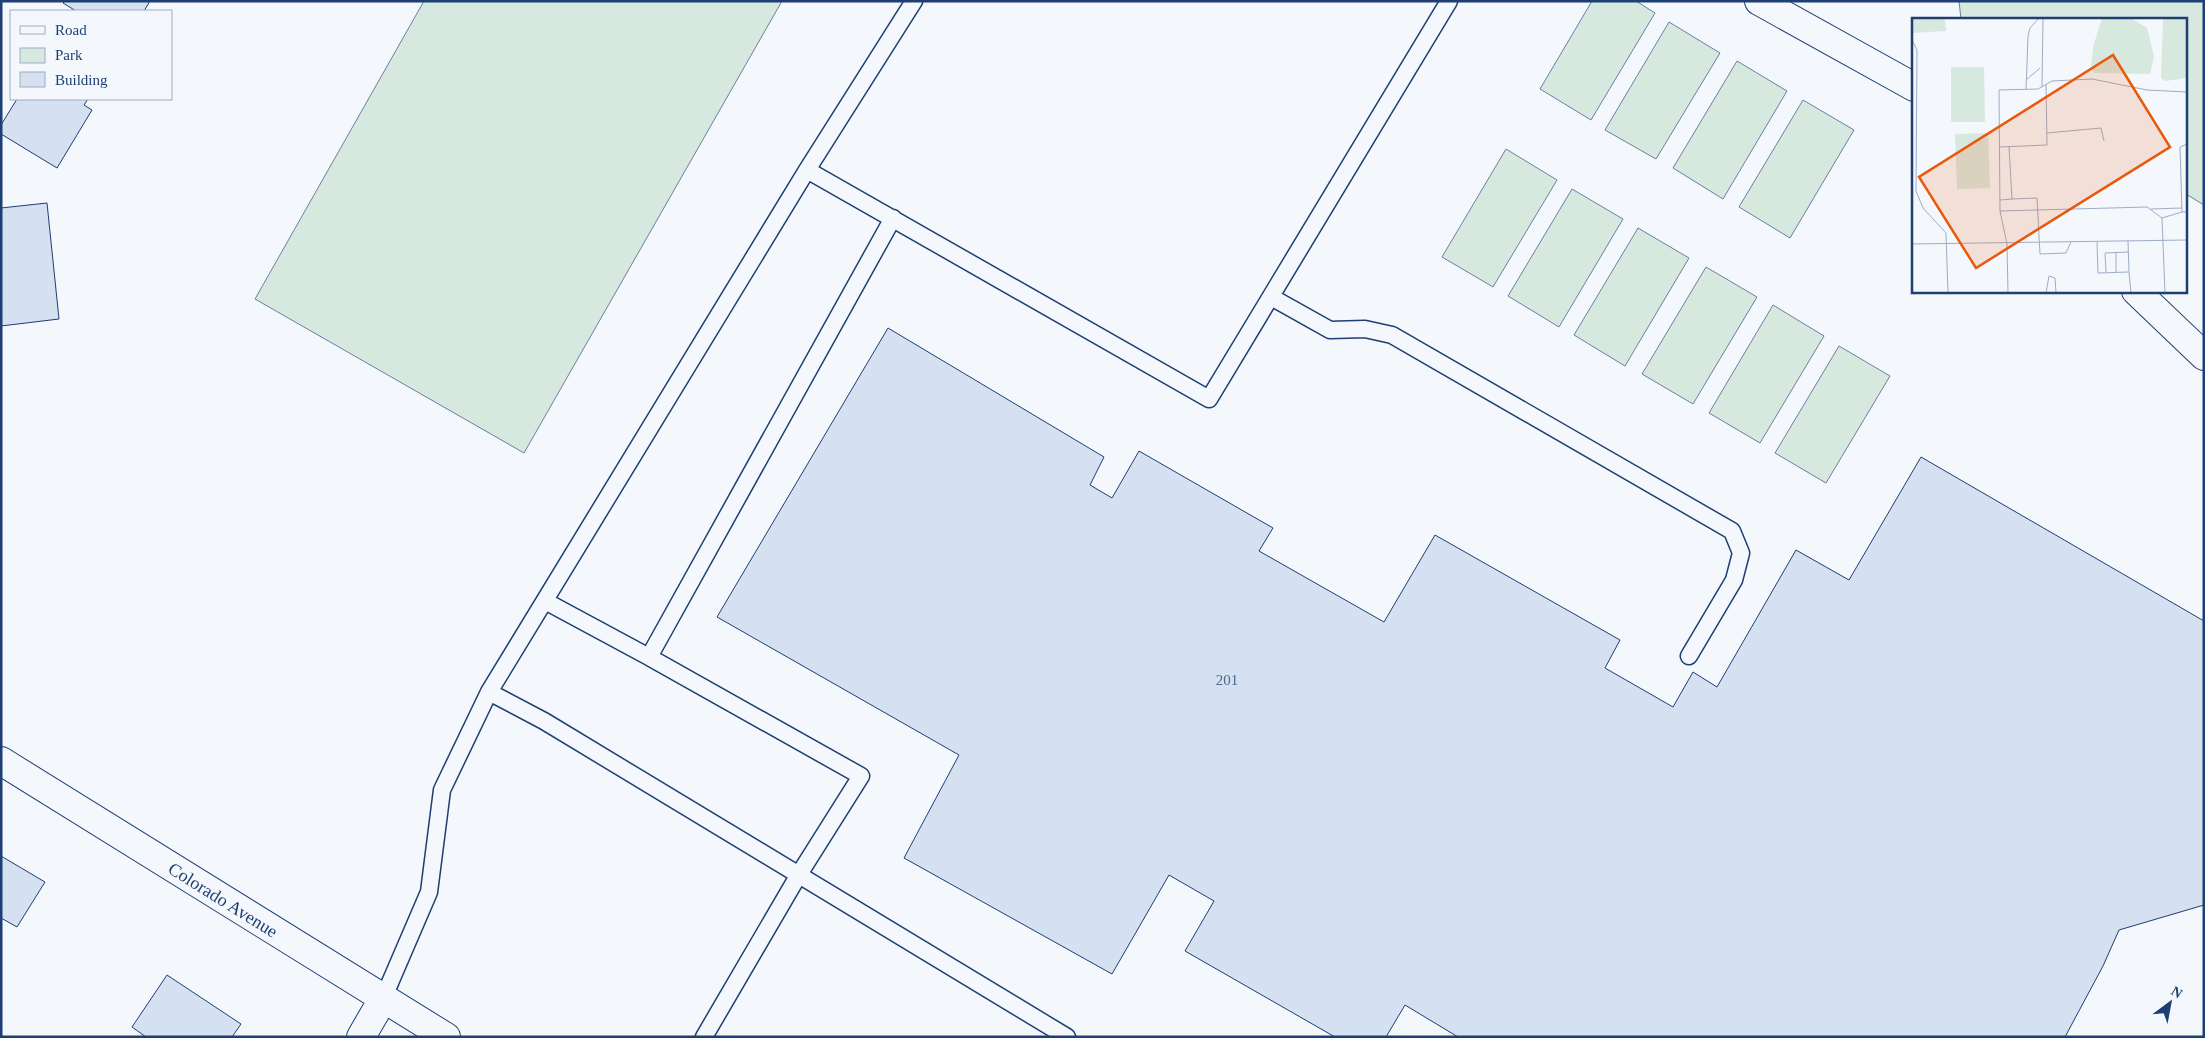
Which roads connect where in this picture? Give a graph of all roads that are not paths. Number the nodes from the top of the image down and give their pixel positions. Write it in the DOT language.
graph roads {
  1 [pos="914,1"];
  2 [pos="1450,1"];
  3 [pos="1758,1"];
  4 [pos="1912,86"];
  5 [pos="807,170"];
  6 [pos="893,218"];
  7 [pos="2137,292"];
  8 [pos="1271,297"];
  9 [pos="2204,356"];
  10 [pos="545,600"];
  11 [pos="1689,656"];
  12 [pos="649,657"];
  13 [pos="489,692"];
  14 [pos="1,761"];
  15 [pos="798,876"];
  16 [pos="383,999"];
  17 [pos="361,1037"];
  18 [pos="446,1037"];
  19 [pos="704,1037"];
  20 [pos="1067,1037"];
  1 -- 5 [label="lane"];
  2 -- 8 [label="lane"];
  3 -- 4 [label="street"];
  5 -- 6 [label="lane"];
  5 -- 10 [label="lane"];
  6 -- 8 [label="lane"];
  6 -- 12 [label="lane"];
  7 -- 9 [label="street"];
  8 -- 11 [label="lane"];
  10 -- 12 [label="lane"];
  10 -- 13 [label="lane"];
  12 -- 15 [label="lane"];
  13 -- 15 [label="lane"];
  13 -- 16 [label="lane"];
  14 -- 16 [label="street, Colorado Avenue"];
  15 -- 19 [label="lane"];
  15 -- 20 [label="lane"];
  16 -- 17 [label="street"];
  16 -- 18 [label="street, Colorado Avenue"];
}
